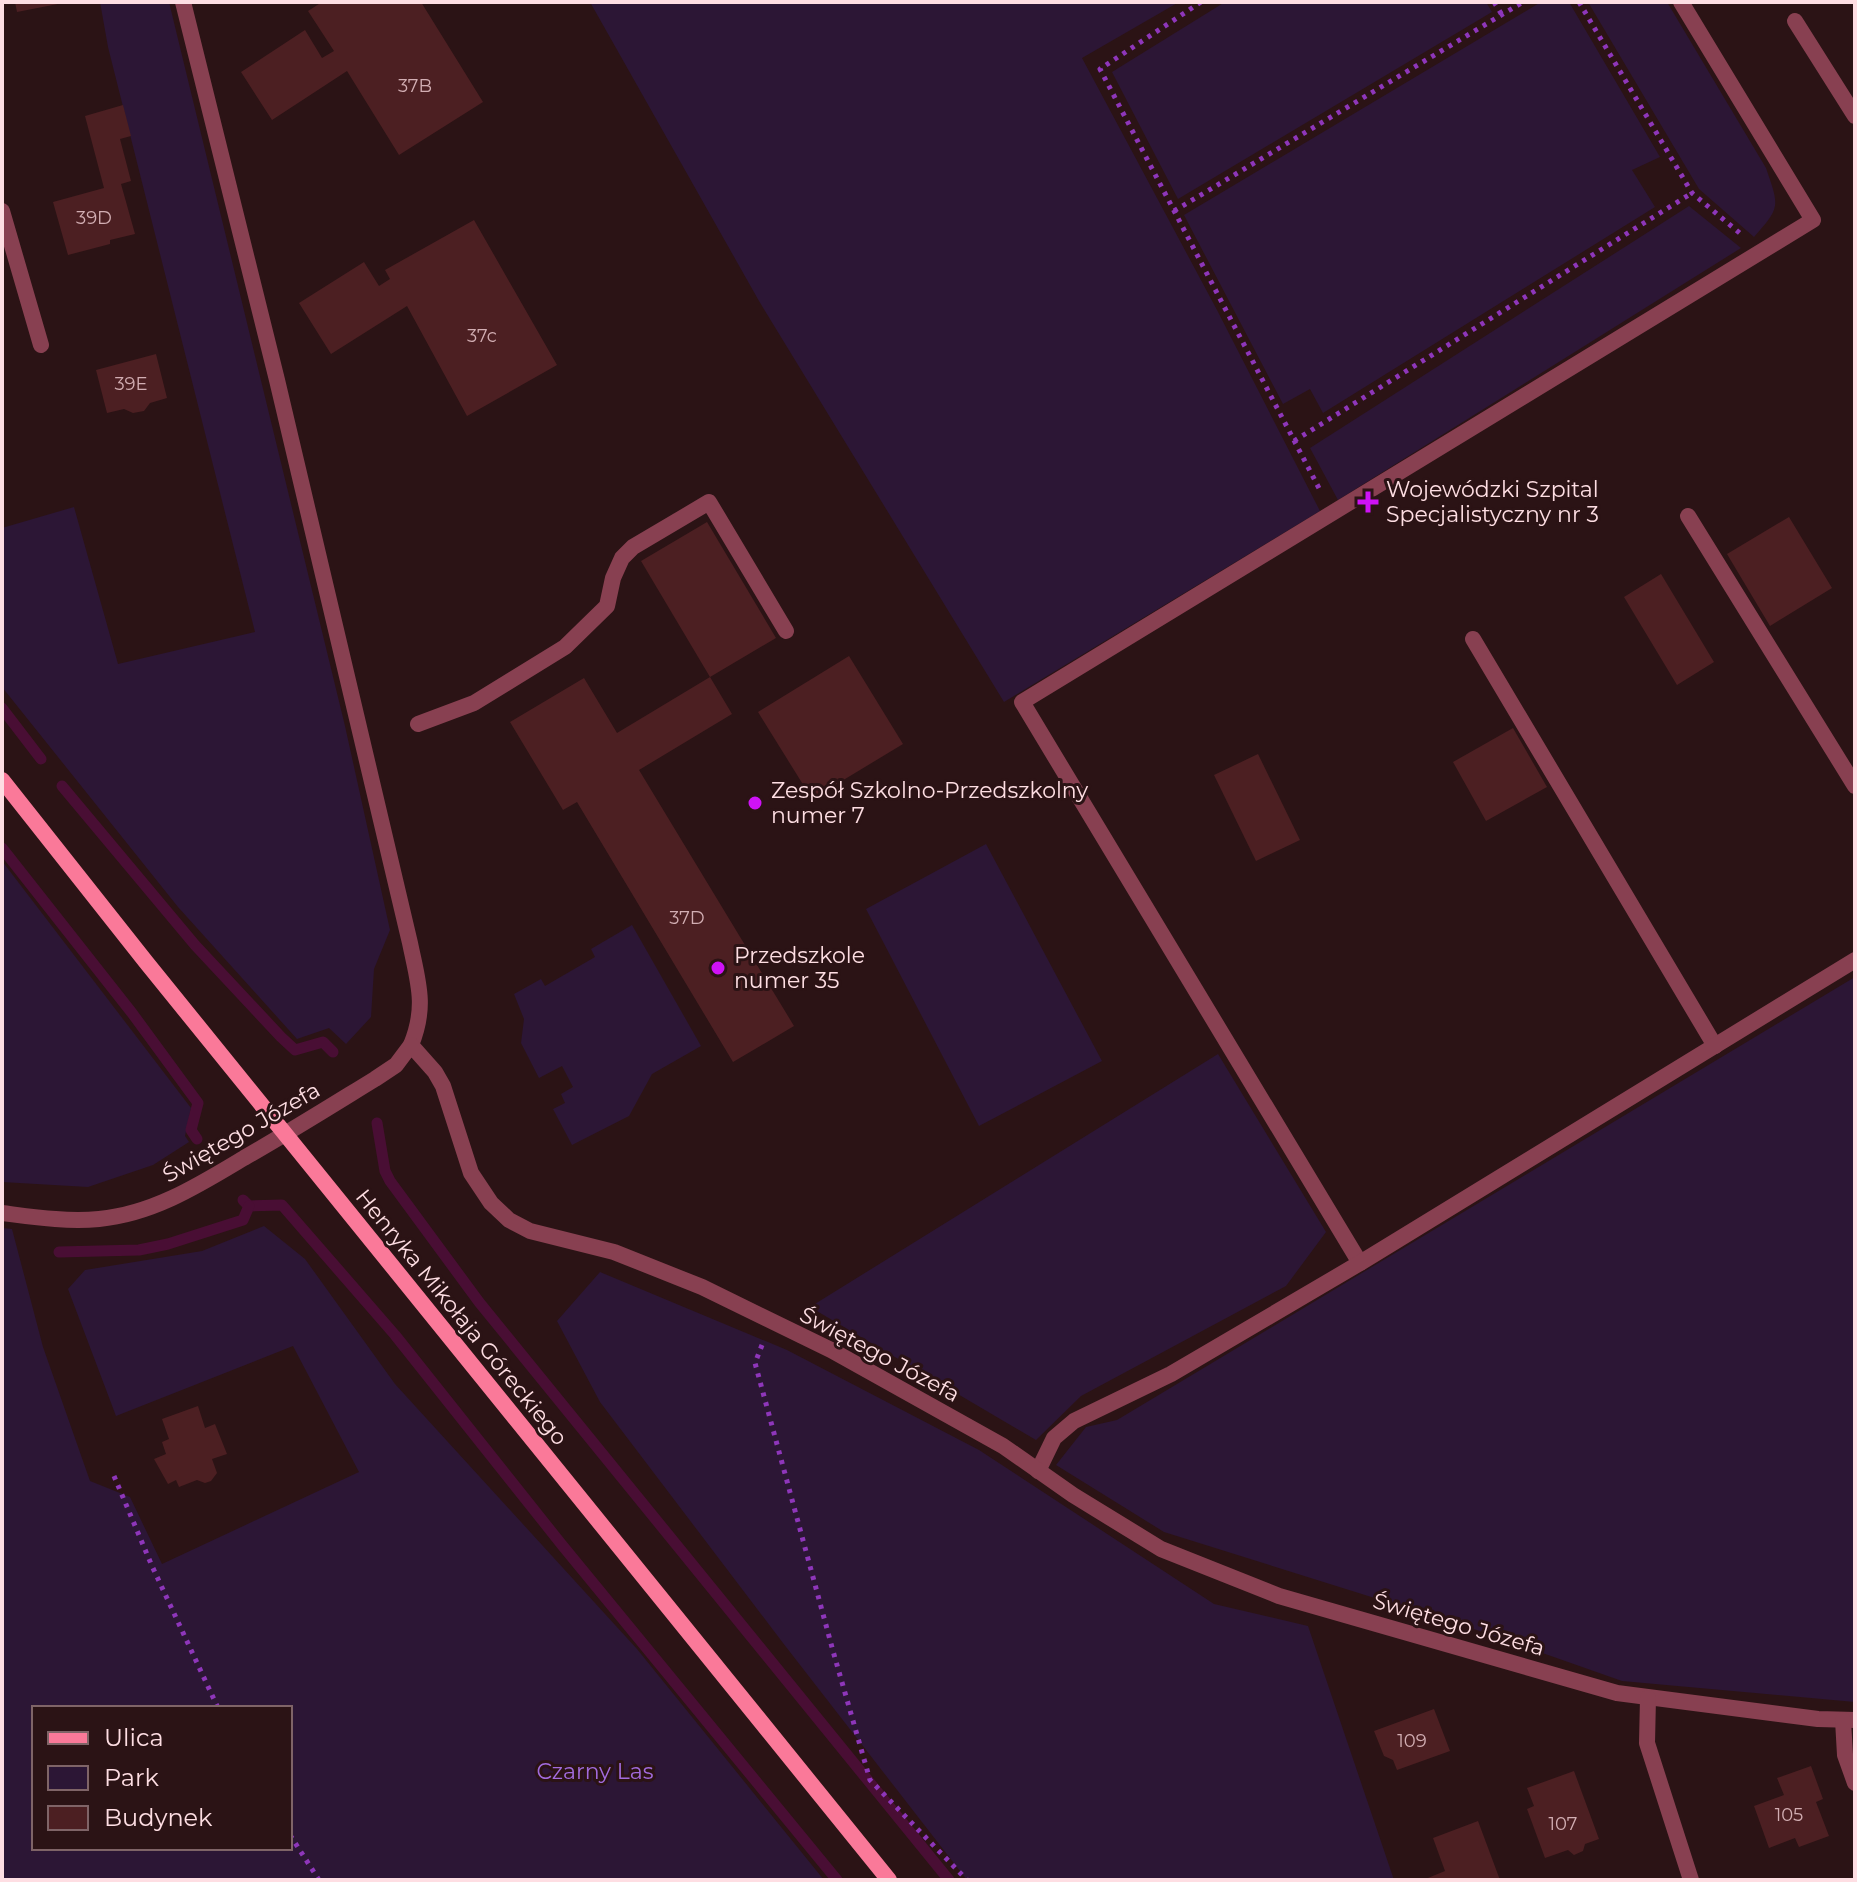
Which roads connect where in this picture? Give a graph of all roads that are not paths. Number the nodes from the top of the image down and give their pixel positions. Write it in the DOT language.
graph roads {
  1 [pos="183,2"];
  2 [pos="1681,2"];
  3 [pos="1795,21"];
  4 [pos="1855,116"];
  5 [pos="2,211"];
  6 [pos="41,345"];
  7 [pos="1688,516"];
  8 [pos="786,631"];
  9 [pos="1473,639"];
  10 [pos="418,724"];
  11 [pos="2,780"];
  12 [pos="1855,786"];
  13 [pos="1855,960"];
  14 [pos="411,1045"];
  15 [pos="1715,1046"];
  16 [pos="286,1133"];
  17 [pos="2,1213"];
  18 [pos="1360,1263"];
  19 [pos="1038,1471"];
  20 [pos="1648,1698"];
  21 [pos="1849,1720"];
  22 [pos="1855,1783"];
  23 [pos="889,1880"];
  24 [pos="1691,1880"];
  1 -- 14 [label="street"];
  2 -- 18 [label="street"];
  3 -- 4 [label="street"];
  5 -- 6 [label="street"];
  7 -- 12 [label="street"];
  8 -- 10 [label="street"];
  9 -- 15 [label="street"];
  11 -- 16 [label="main road, Henryka Mikołaja Góreckiego"];
  13 -- 15 [label="street"];
  14 -- 16 [label="street, Świętego Józefa"];
  14 -- 19 [label="street, Świętego Józefa"];
  15 -- 18 [label="street"];
  16 -- 17 [label="street, Świętego Józefa"];
  16 -- 23 [label="main road, Henryka Mikołaja Góreckiego"];
  18 -- 19 [label="street"];
  19 -- 20 [label="street, Świętego Józefa"];
  20 -- 21 [label="street, Świętego Józefa"];
  20 -- 24 [label="street"];
  21 -- 22 [label="street"];
}
